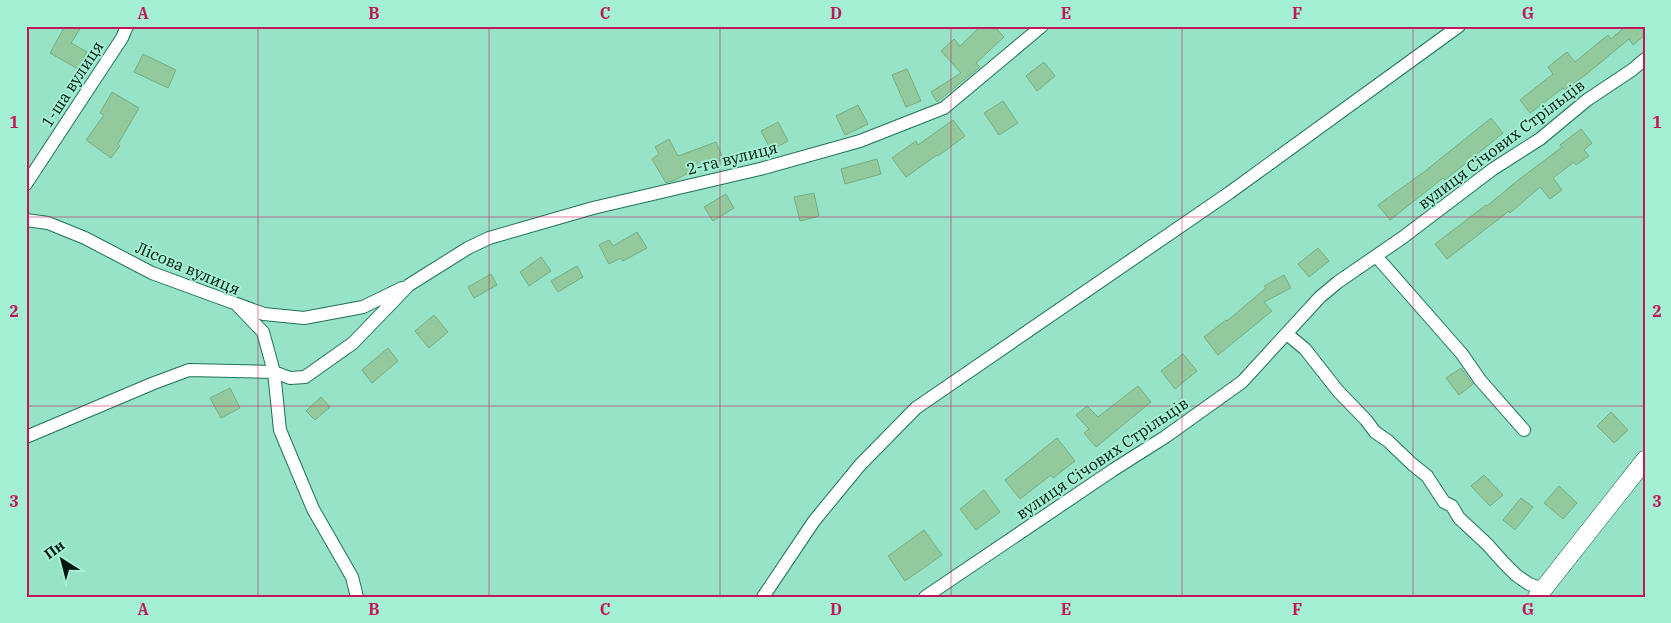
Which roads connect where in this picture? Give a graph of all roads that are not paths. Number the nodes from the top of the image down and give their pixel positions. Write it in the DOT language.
graph roads {
  1 [pos="127,26"];
  2 [pos="1042,26"];
  3 [pos="1459,26"];
  4 [pos="1645,59"];
  5 [pos="26,184"];
  6 [pos="26,220"];
  7 [pos="1376,256"];
  8 [pos="410,285"];
  9 [pos="234,303"];
  10 [pos="1287,334"];
  11 [pos="274,372"];
  12 [pos="1524,430"];
  13 [pos="26,437"];
  14 [pos="1645,460"];
  15 [pos="1540,593"];
  16 [pos="357,597"];
  17 [pos="763,597"];
  18 [pos="925,597"];
  1 -- 5 [label="street, 1-ша вулиця"];
  2 -- 8 [label="street, 2-га вулиця"];
  3 -- 17 [label="street"];
  4 -- 7 [label="street, вулиця Січових Стрільців"];
  6 -- 9 [label="street, Лісова вулиця"];
  7 -- 10 [label="street, вулиця Січових Стрільців"];
  7 -- 12 [label="street"];
  8 -- 9 [label="street, 2-га вулиця"];
  8 -- 11 [label="street, 2-га вулиця"];
  9 -- 11 [label="street, Лісова вулиця"];
  10 -- 15 [label="street"];
  10 -- 18 [label="street, вулиця Січових Стрільців"];
  11 -- 13 [label="street"];
  11 -- 16 [label="street, Лісова вулиця"];
  14 -- 15 [label="main road"];
}
